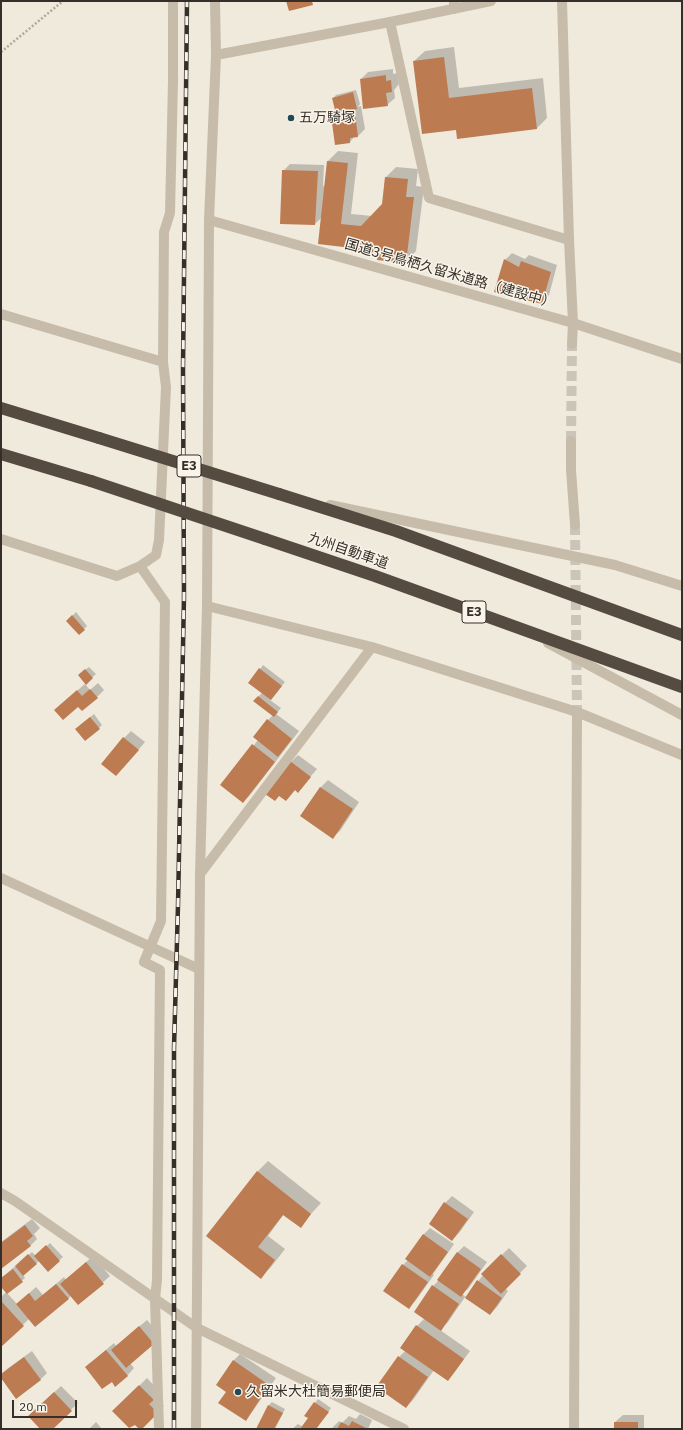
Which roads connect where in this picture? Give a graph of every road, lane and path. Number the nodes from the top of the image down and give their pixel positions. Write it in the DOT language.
graph roads {
  1 [pos="63,1"];
  2 [pos="173,1"];
  3 [pos="215,1"];
  4 [pos="491,1"];
  5 [pos="562,1"];
  6 [pos="454,5"];
  7 [pos="390,22"];
  8 [pos="1,52"];
  9 [pos="216,55"];
  10 [pos="209,220"];
  11 [pos="569,240"];
  12 [pos="1,314"];
  13 [pos="573,323"];
  14 [pos="572,344"];
  15 [pos="682,359"];
  16 [pos="163,362"];
  17 [pos="1,408"];
  18 [pos="571,441"];
  19 [pos="1,454"];
  20 [pos="279,494"];
  21 [pos="575,525"];
  22 [pos="1,539"];
  23 [pos="140,566"];
  24 [pos="682,586"];
  25 [pos="207,606"];
  26 [pos="522,629"];
  27 [pos="682,635"];
  28 [pos="372,647"];
  29 [pos="682,687"];
  30 [pos="577,712"];
  31 [pos="682,714"];
  32 [pos="682,755"];
  33 [pos="200,874"];
  34 [pos="1,878"];
  35 [pos="150,946"];
  36 [pos="199,969"];
  37 [pos="1,1193"];
  38 [pos="155,1299"];
  39 [pos="197,1328"];
  40 [pos="159,1429"];
  41 [pos="196,1429"];
  42 [pos="404,1429"];
  43 [pos="574,1429"];
  1 -- 8 [label="path"];
  2 -- 16 [label="street"];
  3 -- 9 [label="street"];
  4 -- 6 [label="street"];
  5 -- 11 [label="street"];
  6 -- 7 [label="street"];
  7 -- 9 [label="street"];
  7 -- 11 [label="street"];
  9 -- 10 [label="street"];
  10 -- 13 [label="street, 国道3号鳥栖久留米道路（建設中）"];
  10 -- 25 [label="street"];
  11 -- 13 [label="street"];
  12 -- 16 [label="street"];
  13 -- 14 [label="street"];
  13 -- 15 [label="street, 国道3号鳥栖久留米道路（建設中）"];
  16 -- 23 [label="street"];
  17 -- 20 [label="highway, E3, bridge"];
  18 -- 21 [label="street"];
  19 -- 26 [label="highway, 九州自動車道 / E3, bridge"];
  20 -- 24 [label="street"];
  20 -- 27 [label="highway, E3"];
  22 -- 23 [label="street"];
  23 -- 35 [label="street"];
  25 -- 28 [label="street"];
  25 -- 33 [label="street"];
  26 -- 29 [label="highway, 九州自動車道 / E3"];
  26 -- 31 [label="street"];
  28 -- 30 [label="street"];
  28 -- 33 [label="street"];
  30 -- 32 [label="street"];
  30 -- 43 [label="street"];
  33 -- 36 [label="street"];
  34 -- 35 [label="street"];
  35 -- 36 [label="street"];
  35 -- 38 [label="street"];
  36 -- 39 [label="street"];
  37 -- 38 [label="street"];
  38 -- 39 [label="street"];
  38 -- 40 [label="street"];
  39 -- 41 [label="street"];
  39 -- 42 [label="street"];
}
